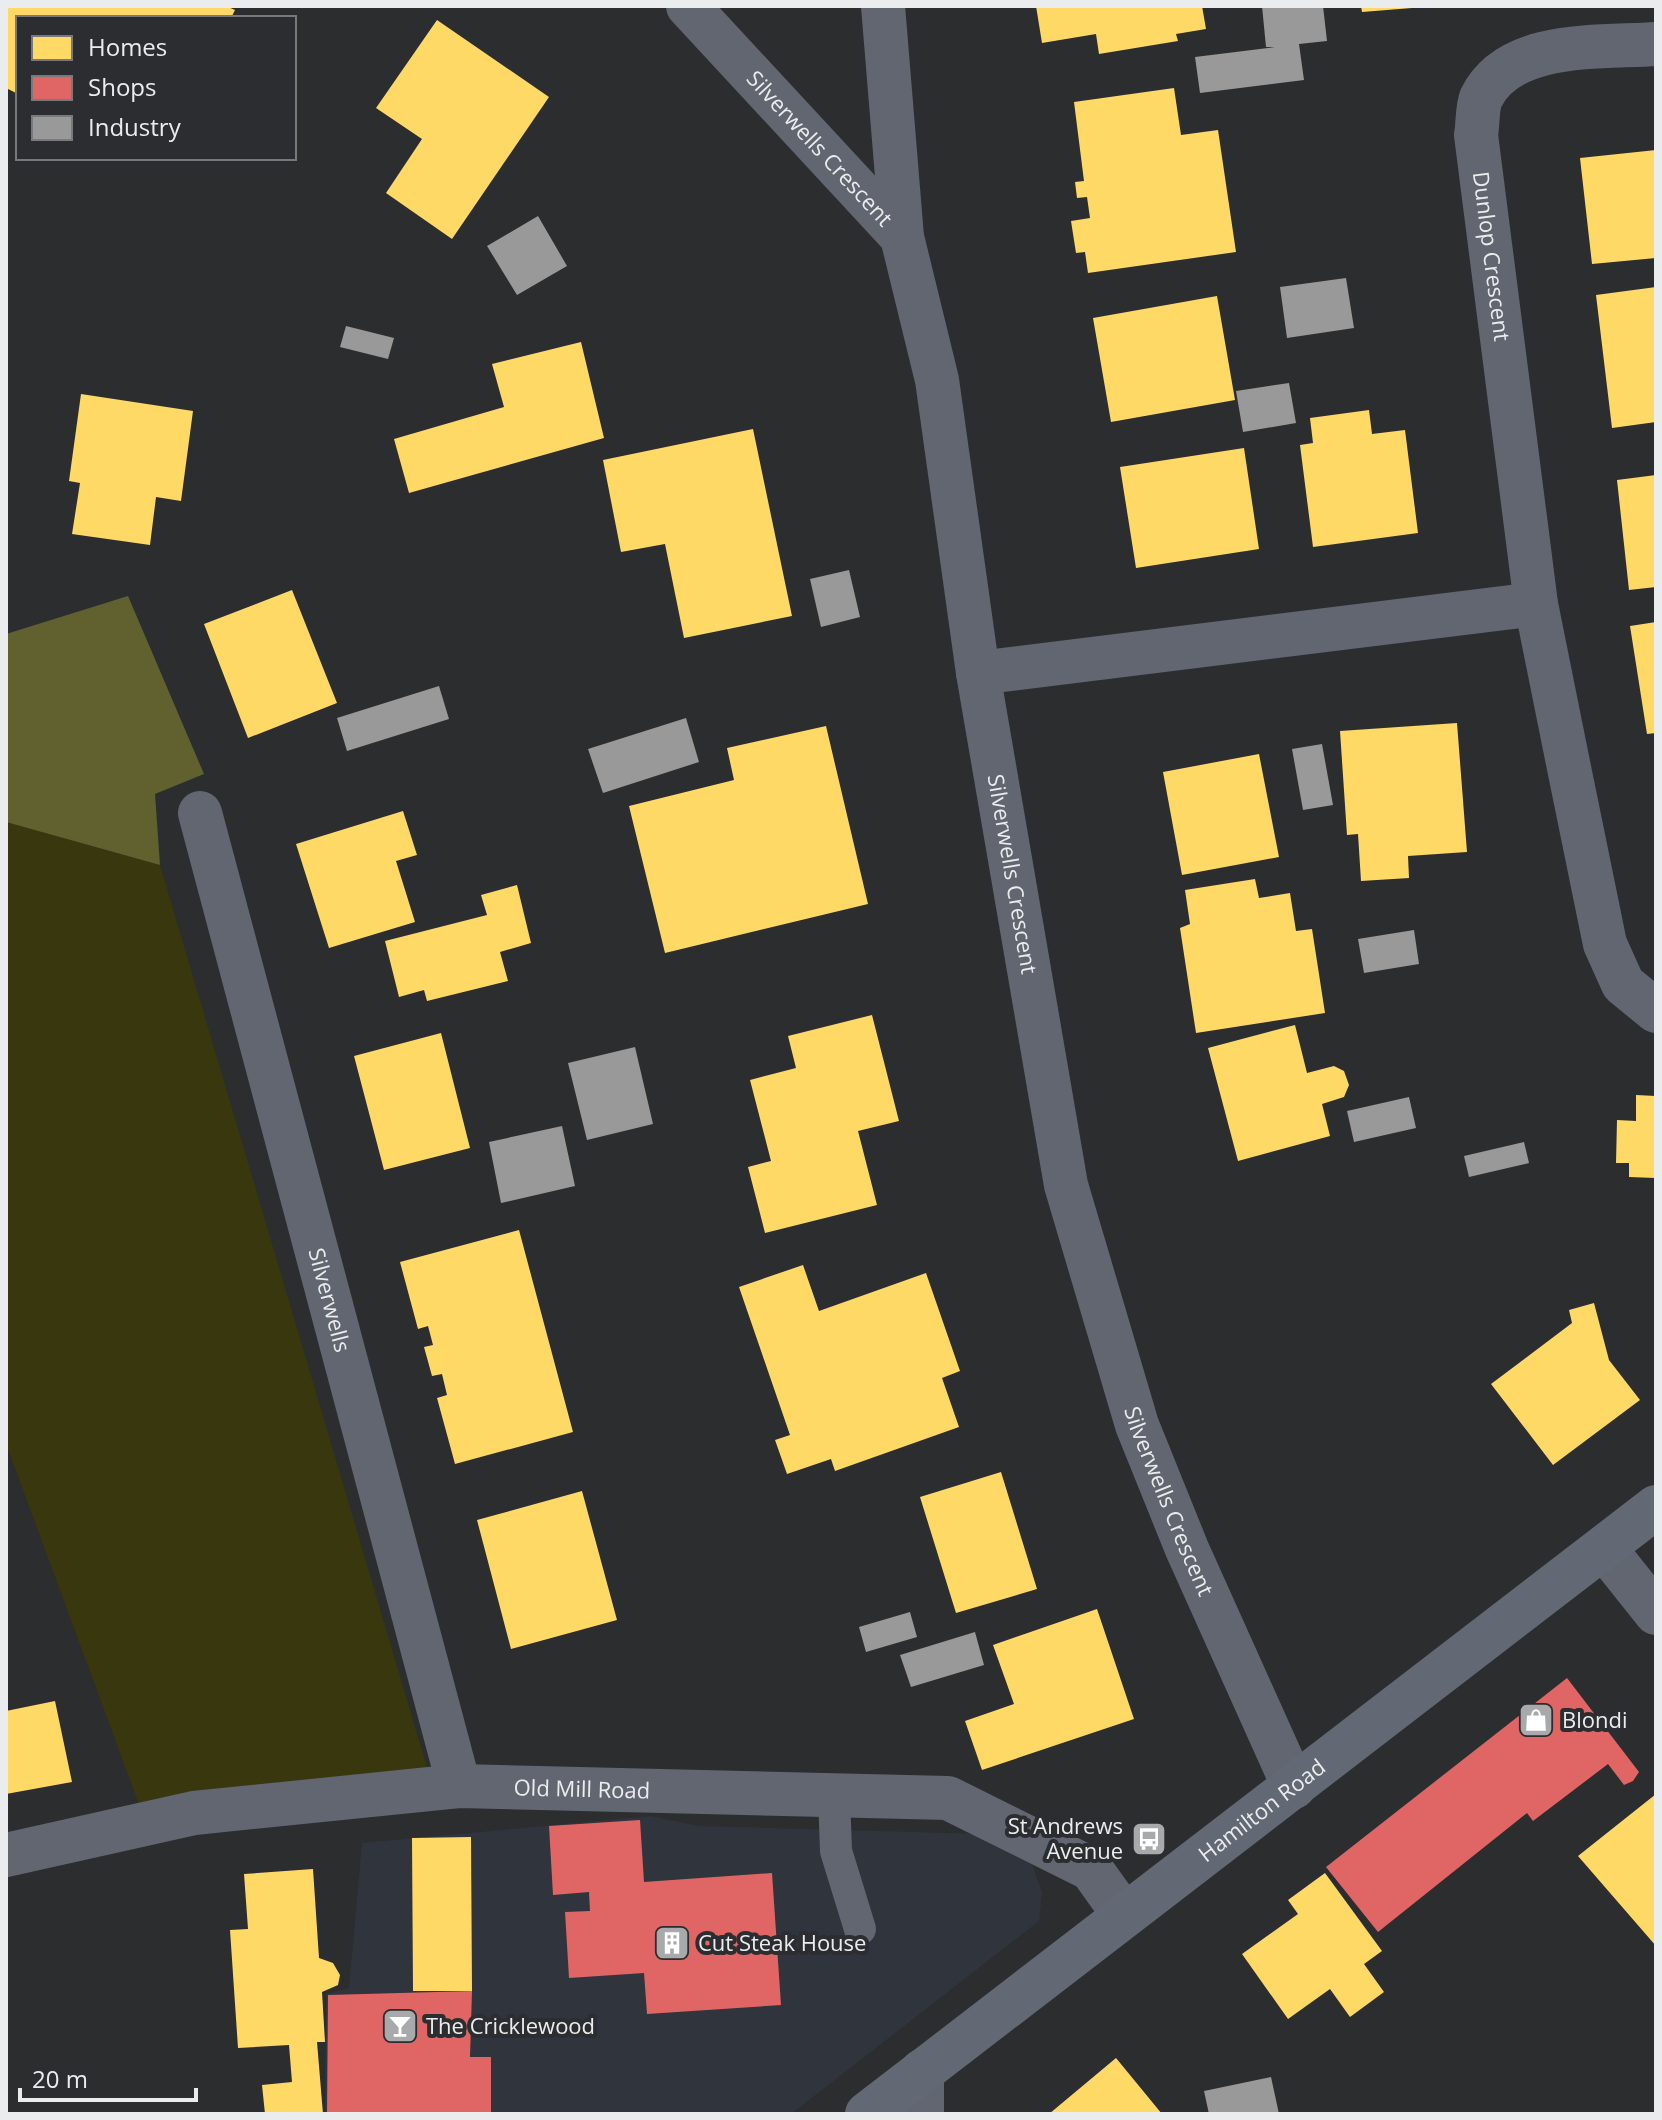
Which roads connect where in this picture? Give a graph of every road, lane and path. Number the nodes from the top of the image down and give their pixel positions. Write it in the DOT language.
graph roads {
  1 [pos="688,6"];
  2 [pos="883,6"];
  3 [pos="1656,44"];
  4 [pos="902,237"];
  5 [pos="1536,604"];
  6 [pos="978,673"];
  7 [pos="200,813"];
  8 [pos="1656,1011"];
  9 [pos="1656,1507"];
  10 [pos="1605,1549"];
  11 [pos="1656,1613"];
  12 [pos="459,1786"];
  13 [pos="1294,1787"];
  14 [pos="834,1796"];
  15 [pos="6,1855"];
  16 [pos="1124,1915"];
  17 [pos="860,1929"];
  18 [pos="922,2071"];
  19 [pos="867,2114"];
  20 [pos="922,2114"];
  1 -- 4 [label="street, Silverwells Crescent"];
  2 -- 4 [label="street"];
  3 -- 5 [label="street, Dunlop Crescent"];
  4 -- 6 [label="street, Silverwells Crescent"];
  5 -- 6 [label="street"];
  5 -- 8 [label="street, Dunlop Crescent"];
  6 -- 13 [label="street, Silverwells Crescent"];
  7 -- 12 [label="street, Silverwells"];
  9 -- 10 [label="main road, Hamilton Road"];
  10 -- 11 [label="street"];
  10 -- 13 [label="main road, Hamilton Road"];
  12 -- 14 [label="street, Old Mill Road"];
  12 -- 15 [label="street, Old Mill Road"];
  13 -- 16 [label="main road, Hamilton Road"];
  14 -- 16 [label="street, Old Mill Road"];
  14 -- 17 [label="lane"];
  16 -- 18 [label="main road, Hamilton Road"];
  18 -- 19 [label="main road, Hamilton Road"];
  18 -- 20 [label="street"];
}
